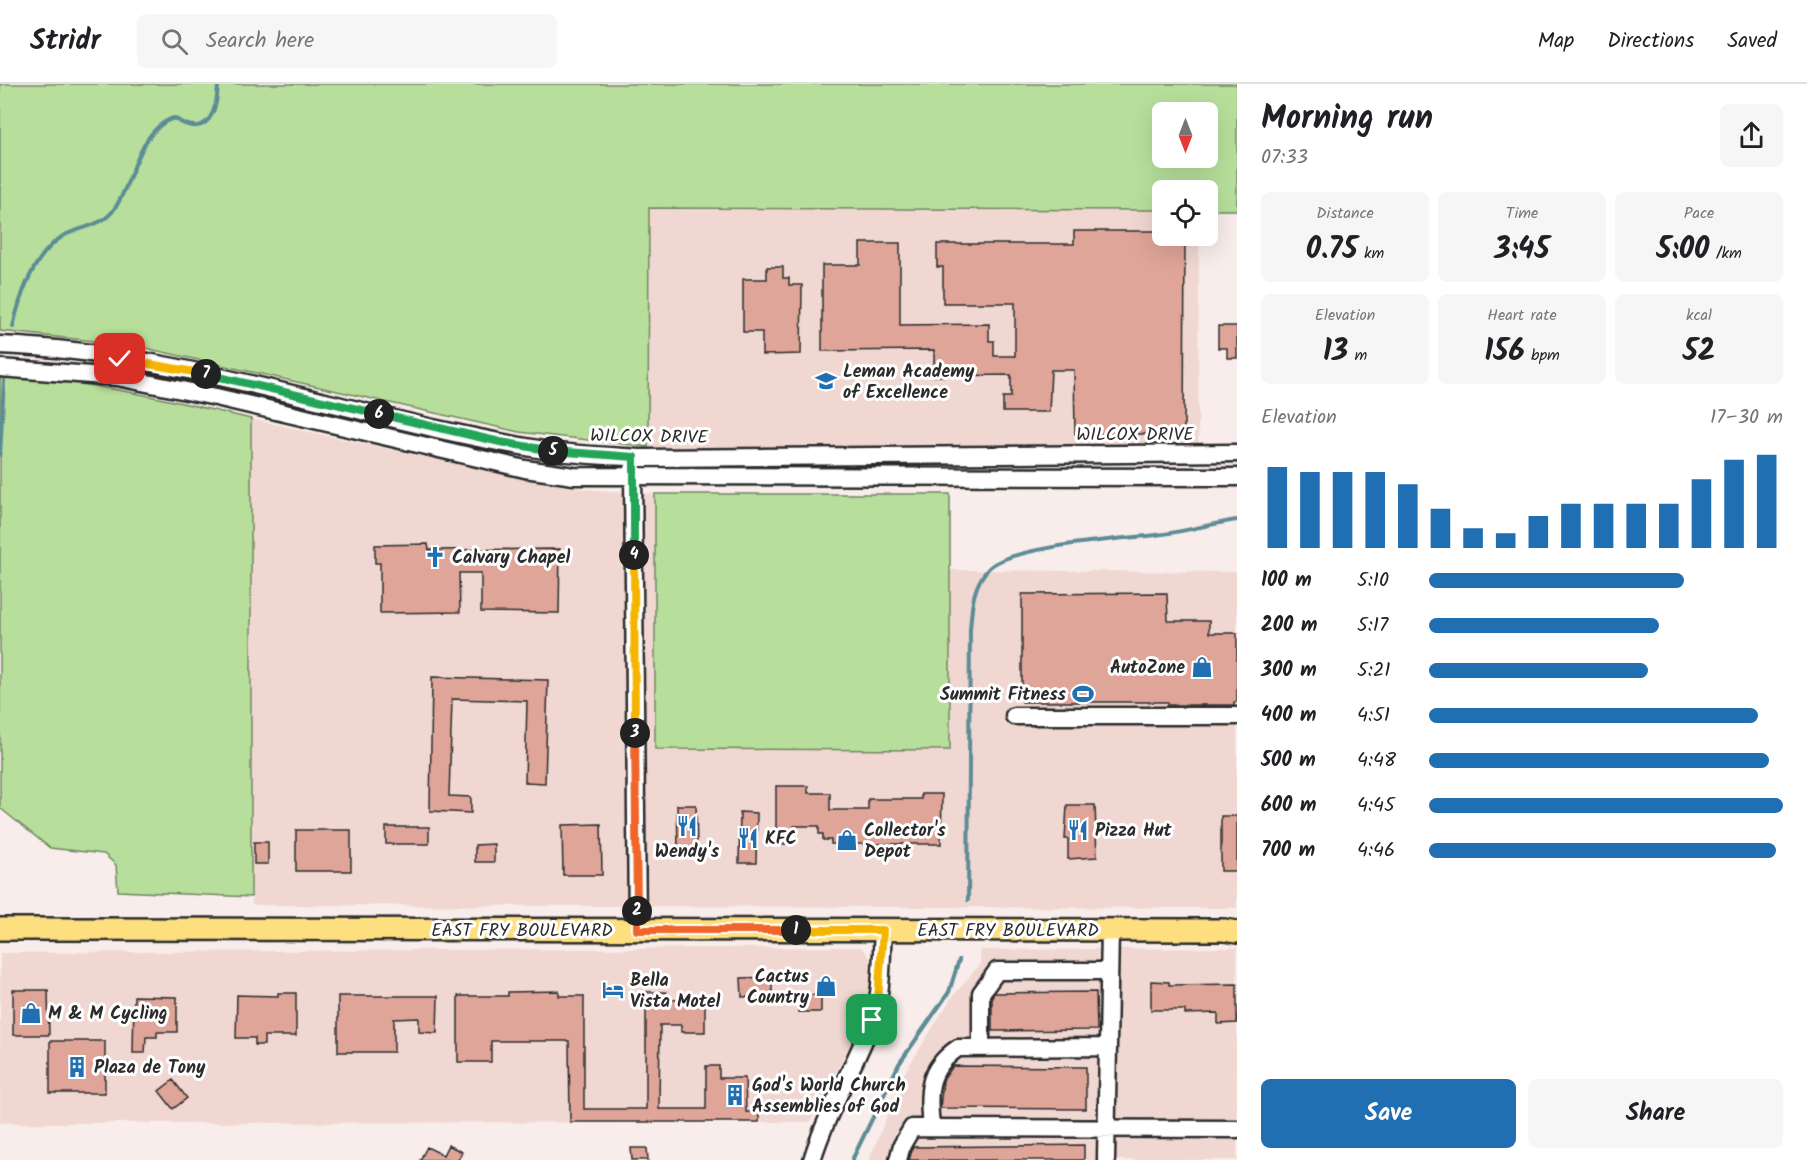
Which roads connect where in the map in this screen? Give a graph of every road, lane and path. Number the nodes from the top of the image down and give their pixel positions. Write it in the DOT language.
graph roads {
  1 [pos="0,345"];
  2 [pos="0,368"];
  3 [pos="1237,453"];
  4 [pos="634,457"];
  5 [pos="633,477"];
  6 [pos="1237,477"];
  7 [pos="1014,716"];
  8 [pos="1237,716"];
  9 [pos="0,929"];
  10 [pos="1233,929"];
  11 [pos="637,930"];
  12 [pos="883,930"];
  13 [pos="1110,930"];
  14 [pos="1109,971"];
  15 [pos="1108,1047"];
  16 [pos="981,1048"];
  17 [pos="931,1128"];
  18 [pos="1107,1129"];
  19 [pos="1237,1130"];
  20 [pos="812,1160"];
  21 [pos="898,1160"];
  22 [pos="1106,1160"];
  1 -- 4 [label="street, WILCOX DRIVE"];
  2 -- 5 [label="street"];
  3 -- 4 [label="street, WILCOX DRIVE"];
  4 -- 5 [label="street"];
  5 -- 6 [label="street"];
  5 -- 11 [label="street"];
  7 -- 8 [label="street"];
  9 -- 11 [label="main road, EAST FRY BOULEVARD"];
  10 -- 13 [label="main road, EAST FRY BOULEVARD"];
  11 -- 12 [label="main road, EAST FRY BOULEVARD"];
  12 -- 13 [label="main road, EAST FRY BOULEVARD"];
  12 -- 20 [label="street"];
  13 -- 14 [label="street"];
  14 -- 15 [label="street"];
  14 -- 16 [label="street"];
  15 -- 16 [label="street"];
  15 -- 18 [label="street"];
  16 -- 17 [label="street"];
  17 -- 18 [label="street"];
  17 -- 21 [label="street"];
  18 -- 19 [label="street"];
  18 -- 22 [label="street"];
}
